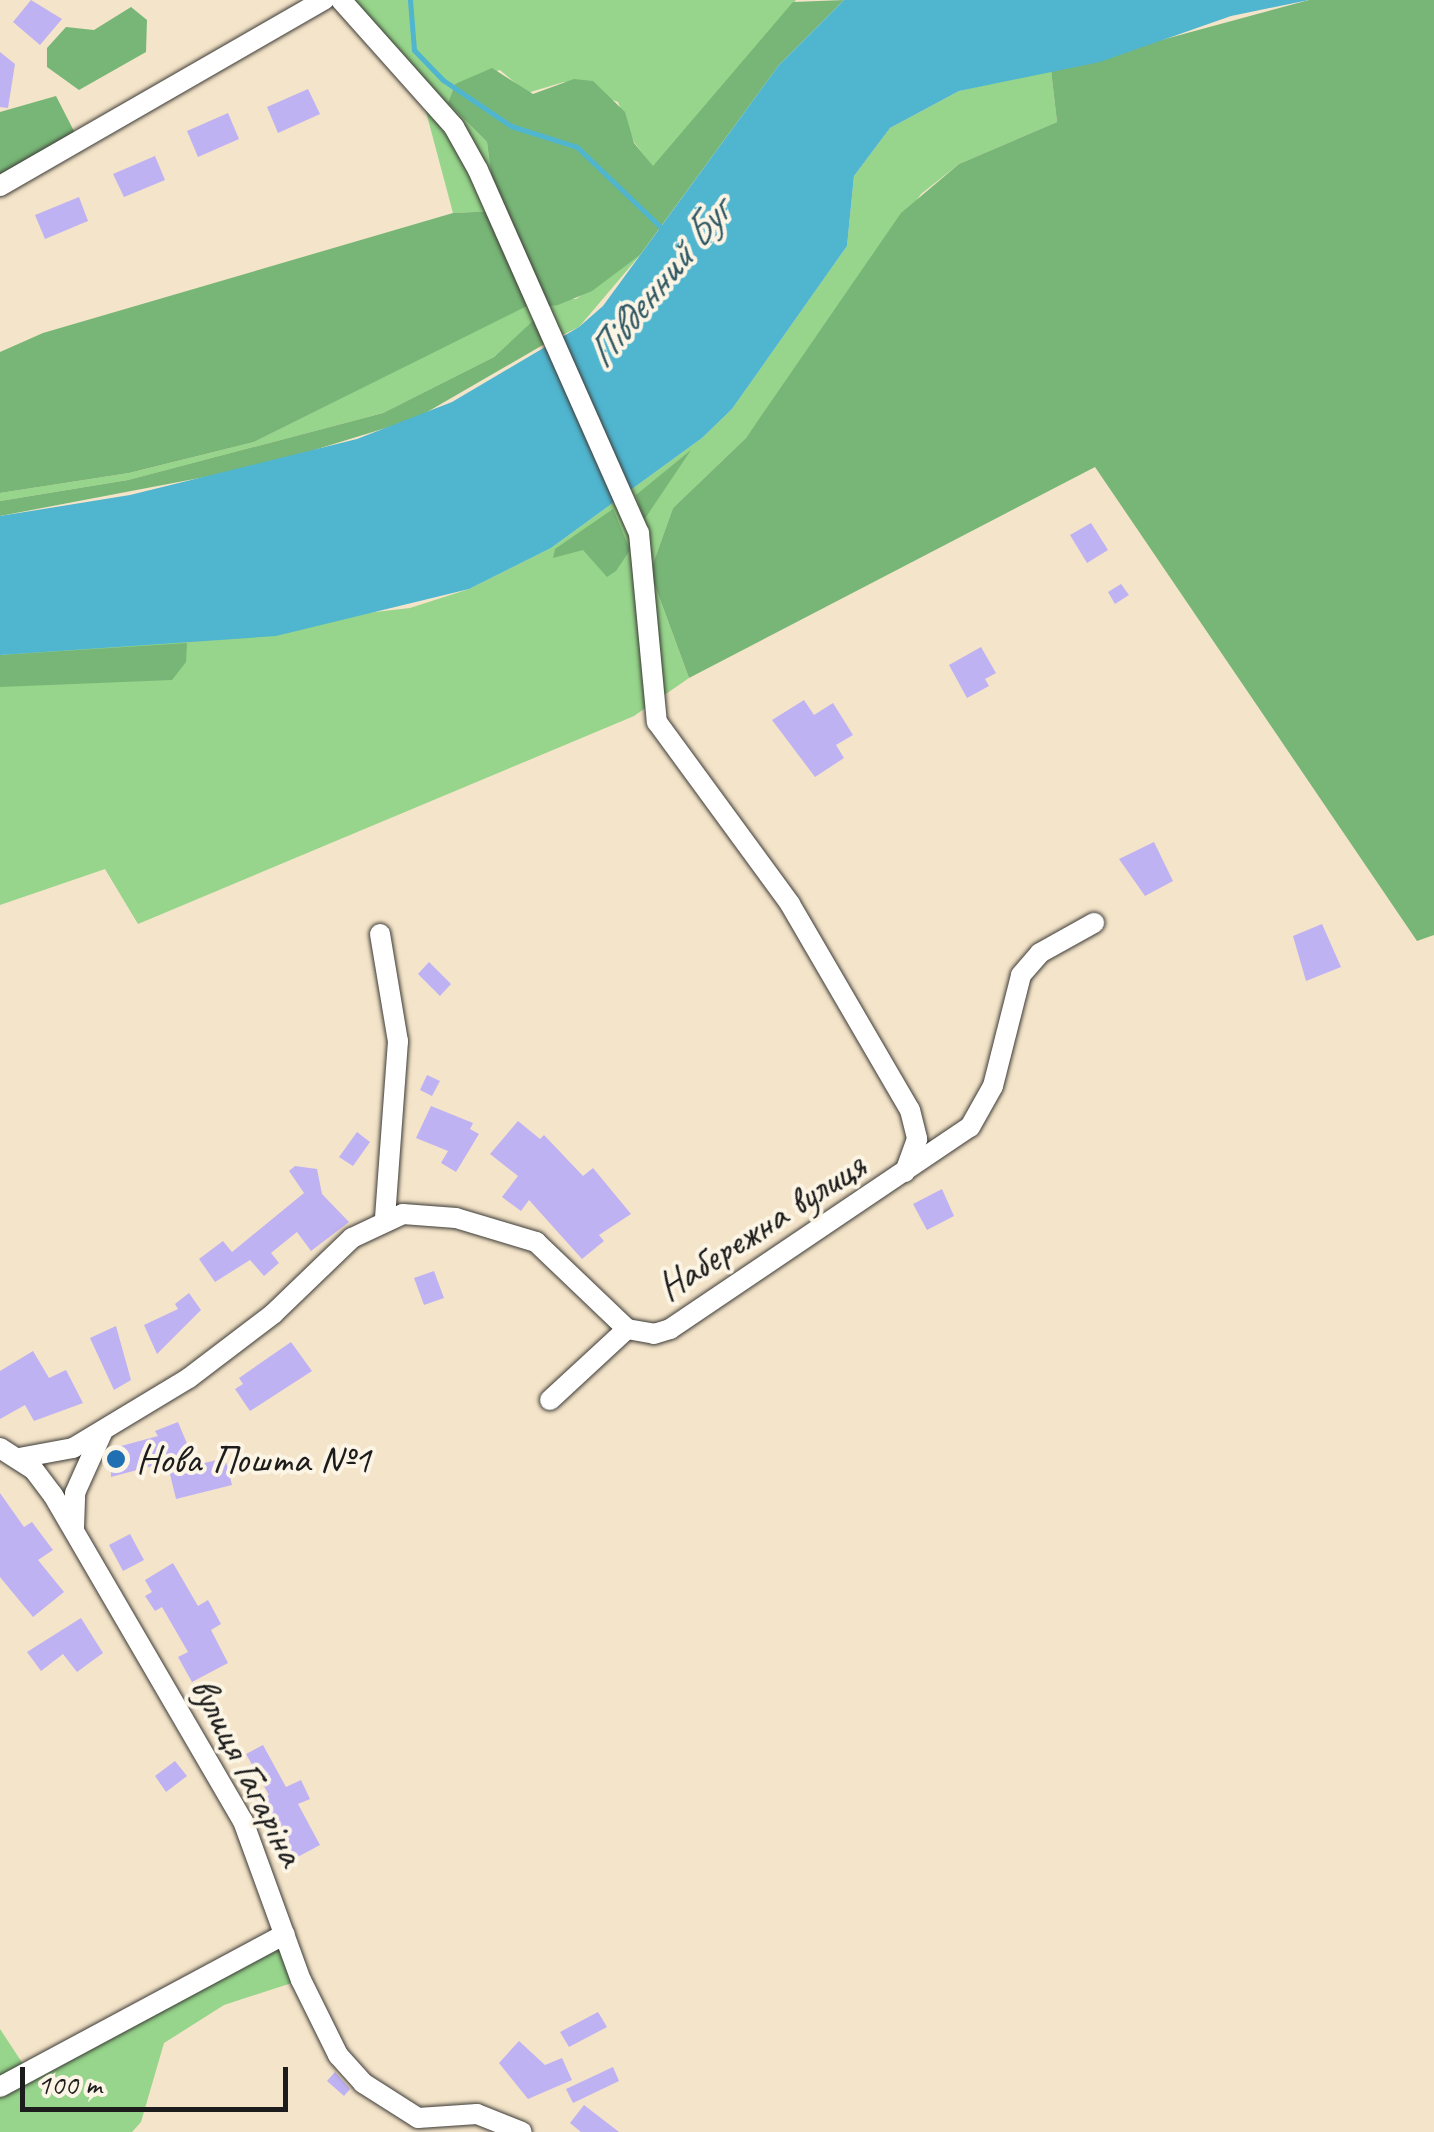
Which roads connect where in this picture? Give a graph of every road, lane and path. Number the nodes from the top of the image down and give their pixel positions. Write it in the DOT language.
graph roads {
  1 [pos="324,0"];
  2 [pos="341,0"];
  3 [pos="0,186"];
  4 [pos="1094,923"];
  5 [pos="380,934"];
  6 [pos="902,1178"];
  7 [pos="385,1218"];
  8 [pos="626,1330"];
  9 [pos="550,1400"];
  10 [pos="102,1432"];
  11 [pos="9,1453"];
  12 [pos="74,1530"];
  13 [pos="285,1934"];
  14 [pos="0,2087"];
  15 [pos="522,2132"];
  1 -- 3 [label="street"];
  2 -- 6 [label="street"];
  4 -- 6 [label="street, Набережна вулиця"];
  5 -- 7 [label="street"];
  6 -- 8 [label="street, Набережна вулиця"];
  7 -- 8 [label="street, Набережна вулиця"];
  7 -- 10 [label="street"];
  8 -- 9 [label="street"];
  10 -- 11 [label="street"];
  10 -- 12 [label="street"];
  11 -- 12 [label="street, вулиця Гагаріна"];
  12 -- 13 [label="street, вулиця Гагаріна"];
  13 -- 14 [label="street"];
  13 -- 15 [label="street, вулиця Гагаріна"];
}
